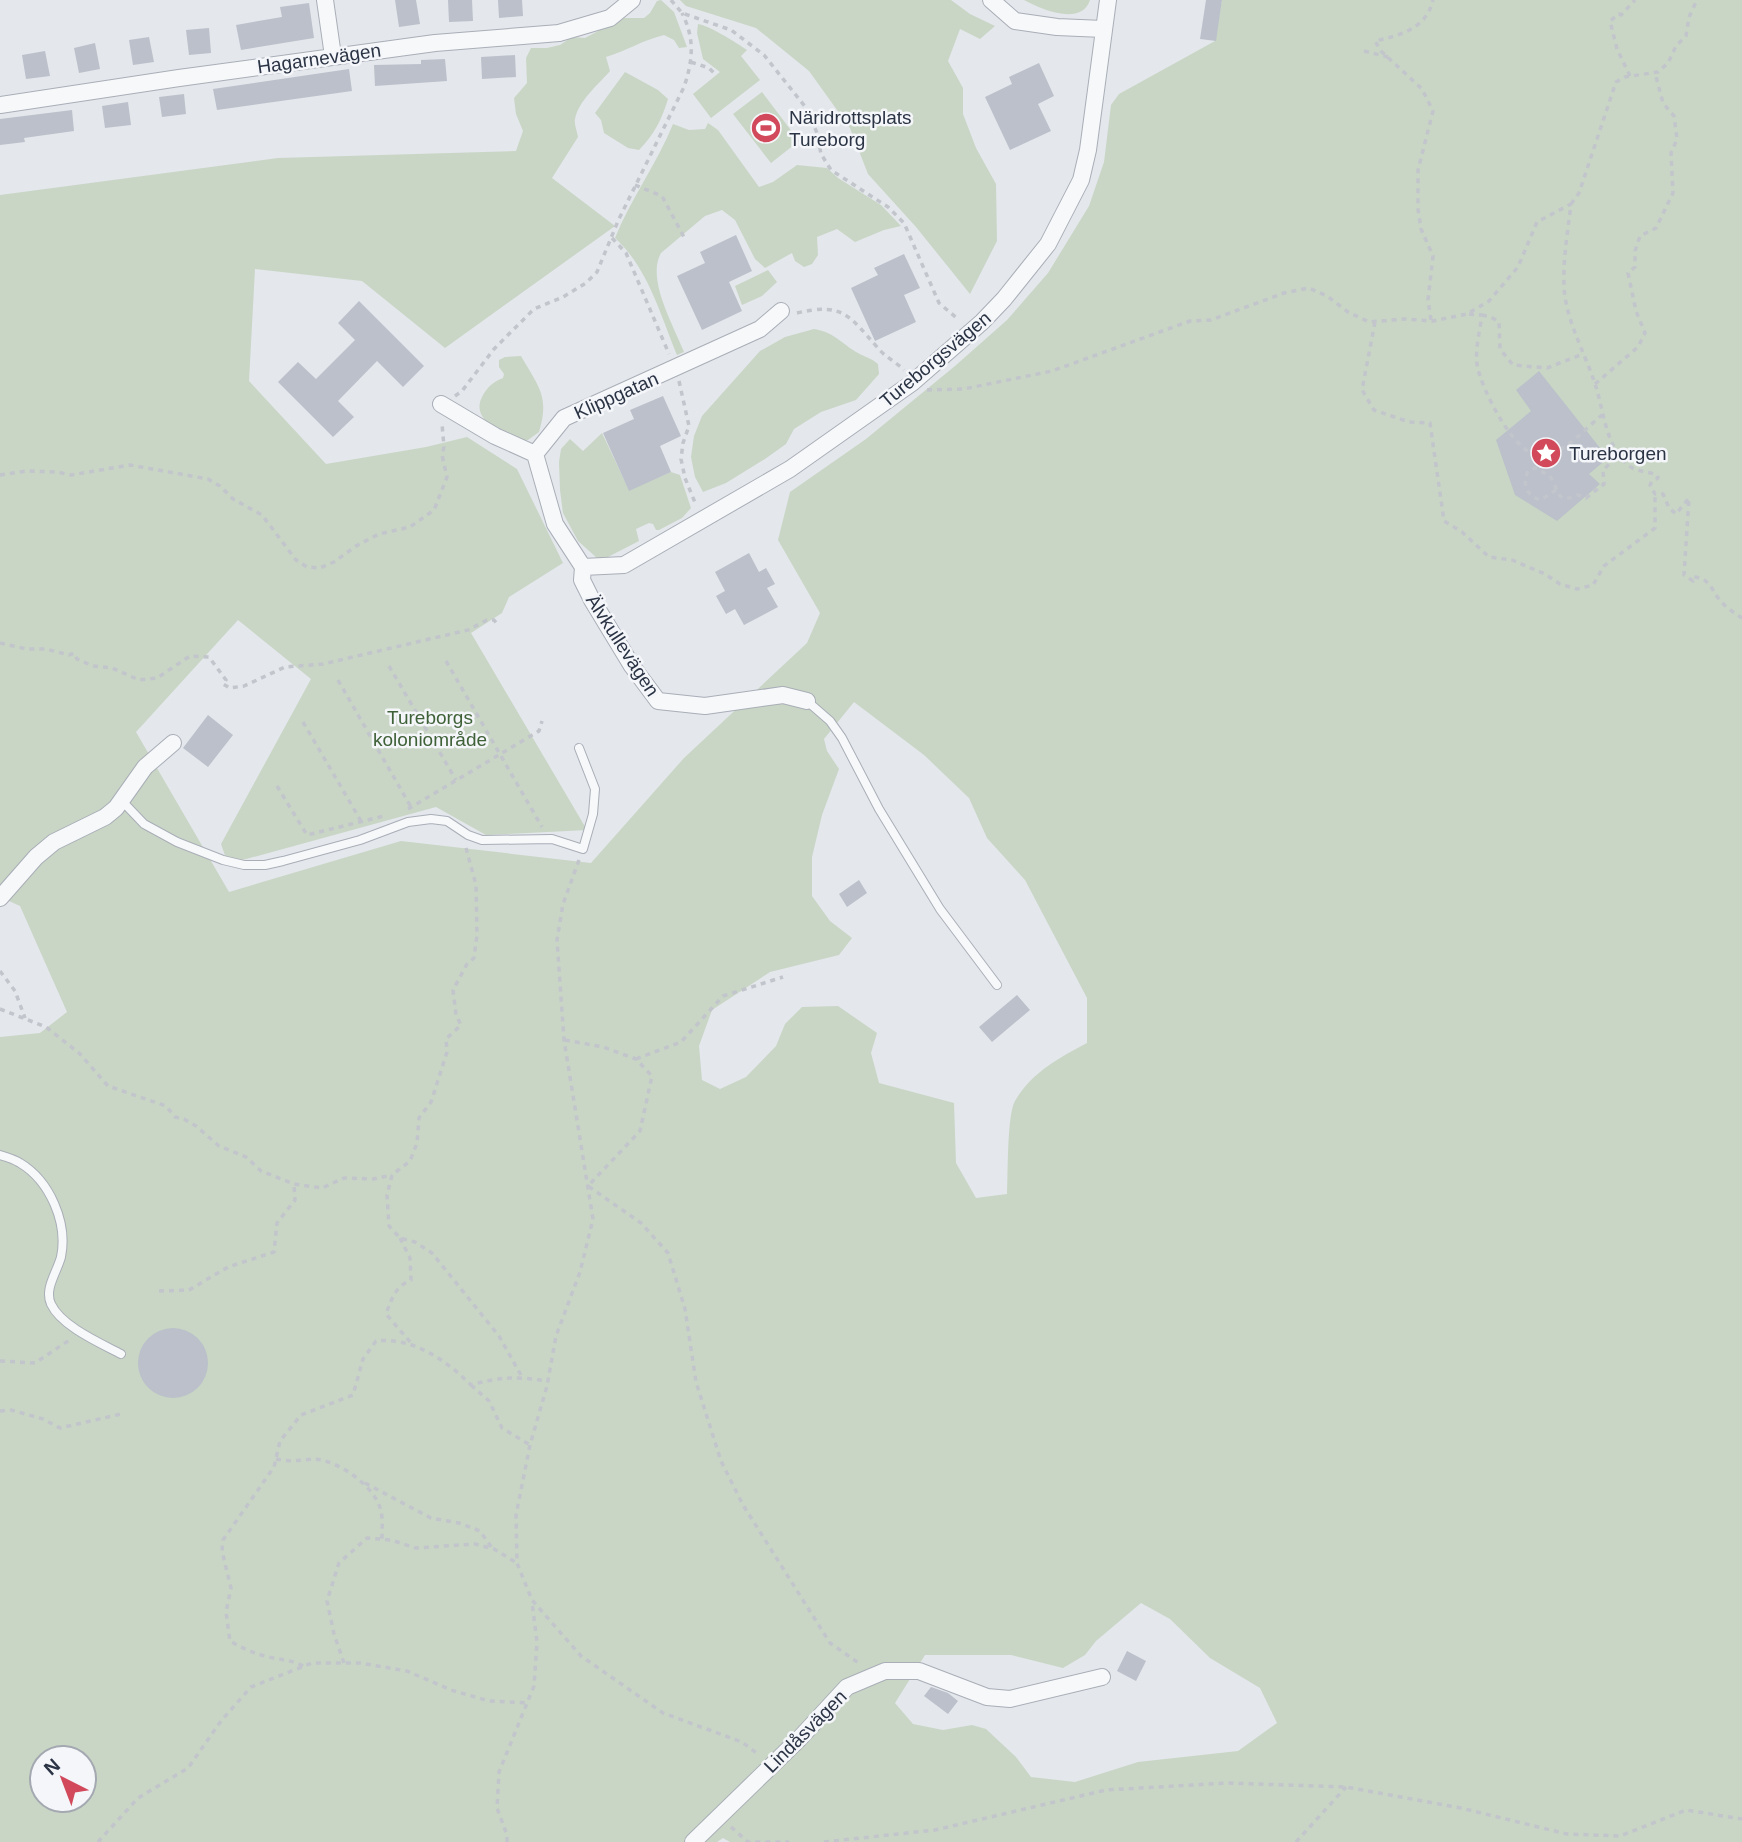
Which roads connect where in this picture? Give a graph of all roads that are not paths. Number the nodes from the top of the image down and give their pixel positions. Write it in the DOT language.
graph roads {
  1 [pos="325,0"];
  2 [pos="632,0"];
  3 [pos="991,0"];
  4 [pos="1108,0"];
  5 [pos="1103,29"];
  6 [pos="333,57"];
  7 [pos="0,105"];
  8 [pos="785,313"];
  9 [pos="441,404"];
  10 [pos="535,454"];
  11 [pos="583,567"];
  12 [pos="807,701"];
  13 [pos="173,743"];
  14 [pos="579,748"];
  15 [pos="123,802"];
  16 [pos="0,898"];
  17 [pos="997,985"];
  18 [pos="0,1155"];
  19 [pos="121,1354"];
  20 [pos="1101,1677"];
  21 [pos="693,1842"];
  1 -- 6 [label="street"];
  2 -- 6 [label="street, Hagarnevägen"];
  3 -- 5 [label="street"];
  4 -- 5 [label="street, Tureborgsvägen"];
  5 -- 11 [label="street, Tureborgsvägen"];
  6 -- 7 [label="street, Hagarnevägen"];
  8 -- 10 [label="street, Klippgatan"];
  9 -- 10 [label="street"];
  10 -- 11 [label="street"];
  11 -- 12 [label="street, Älvkullevägen"];
  12 -- 17 [label="lane"];
  13 -- 15 [label="street"];
  14 -- 15 [label="lane"];
  15 -- 16 [label="street"];
  18 -- 19 [label="lane"];
  20 -- 21 [label="street, Lindåsvägen"];
}
